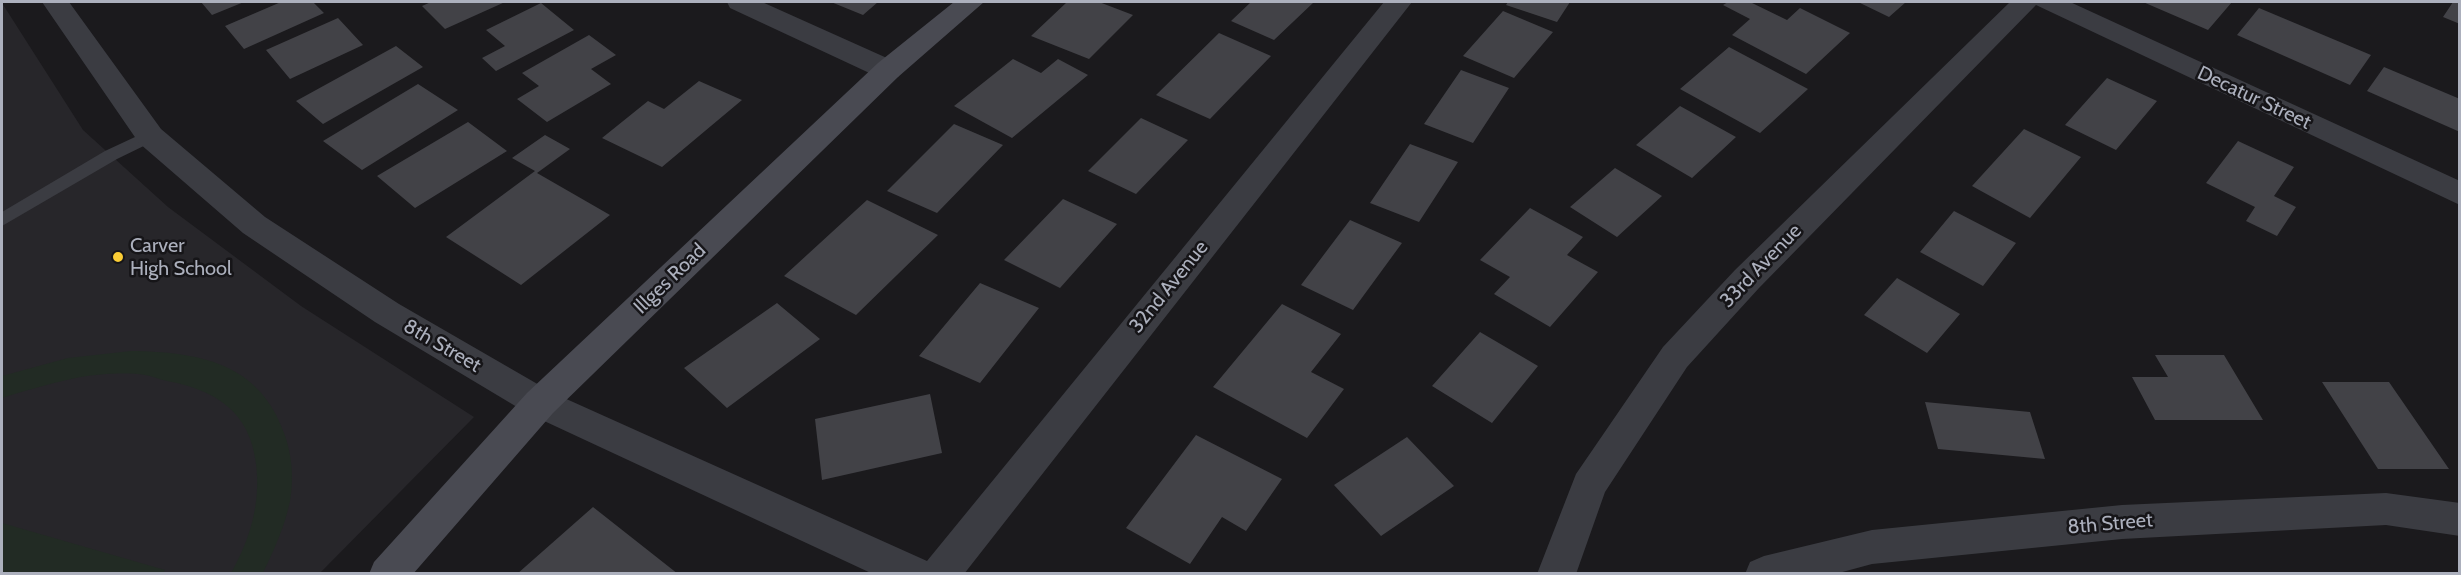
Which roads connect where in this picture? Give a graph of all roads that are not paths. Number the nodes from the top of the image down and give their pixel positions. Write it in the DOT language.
graph roads {
  1 [pos="55,2"];
  2 [pos="740,2"];
  3 [pos="970,2"];
  4 [pos="1398,2"];
  5 [pos="2025,2"];
  6 [pos="2048,2"];
  7 [pos="888,70"];
  8 [pos="150,136"];
  9 [pos="2460,194"];
  10 [pos="2,220"];
  11 [pos="540,403"];
  12 [pos="2460,520"];
  13 [pos="388,573"];
  14 [pos="914,573"];
  15 [pos="940,573"];
  16 [pos="1557,573"];
  17 [pos="1764,573"];
  1 -- 8 [label="street, 8th Street"];
  2 -- 7 [label="street"];
  3 -- 7 [label="street, Illges Road"];
  4 -- 15 [label="street, 32nd Avenue"];
  5 -- 16 [label="street, 33rd Avenue"];
  6 -- 9 [label="street, Decatur Street"];
  7 -- 11 [label="street, Illges Road"];
  8 -- 10 [label="lane"];
  8 -- 11 [label="street, 8th Street"];
  11 -- 13 [label="street, Illges Road"];
  11 -- 14 [label="street, 8th Street"];
  12 -- 17 [label="street, 8th Street"];
}
